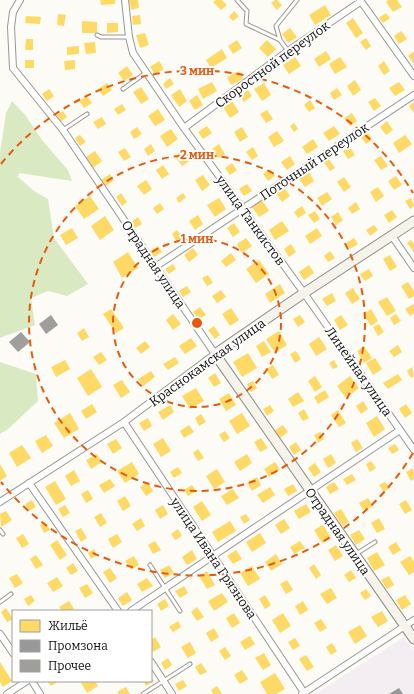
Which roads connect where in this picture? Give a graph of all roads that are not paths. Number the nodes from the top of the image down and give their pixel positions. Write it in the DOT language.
graph roads {
  1 [pos="20,0"];
  2 [pos="125,0"];
  3 [pos="237,0"];
  4 [pos="297,0"];
  5 [pos="360,1"];
  6 [pos="242,2"];
  7 [pos="97,35"];
  8 [pos="129,37"];
  9 [pos="280,40"];
  10 [pos="288,51"];
  11 [pos="147,72"];
  12 [pos="414,76"];
  13 [pos="123,89"];
  14 [pos="414,94"];
  15 [pos="87,114"];
  16 [pos="184,128"];
  17 [pos="63,130"];
  18 [pos="242,209"];
  19 [pos="414,222"];
  20 [pos="392,236"];
  21 [pos="155,267"];
  22 [pos="414,268"];
  23 [pos="304,293"];
  24 [pos="215,354"];
  25 [pos="124,422"];
  26 [pos="400,430"];
  27 [pos="414,450"];
  28 [pos="29,483"];
  29 [pos="309,490"];
  30 [pos="0,502"];
  31 [pos="0,530"];
  32 [pos="3,534"];
  33 [pos="375,542"];
  34 [pos="354,555"];
  35 [pos="212,557"];
  36 [pos="150,565"];
  37 [pos="165,588"];
  38 [pos="12,594"];
  39 [pos="0,602"];
  40 [pos="117,610"];
  41 [pos="133,610"];
  42 [pos="180,611"];
  43 [pos="414,620"];
  44 [pos="404,626"];
  45 [pos="0,634"];
  46 [pos="414,639"];
  47 [pos="12,652"];
  48 [pos="152,664"];
  49 [pos="190,664"];
  50 [pos="163,681"];
  51 [pos="25,682"];
  52 [pos="33,682"];
  53 [pos="7,694"];
  54 [pos="40,694"];
  55 [pos="144,694"];
  56 [pos="172,694"];
  57 [pos="304,694"];
  1 -- 17 [label="street, Отрадная улица"];
  2 -- 8 [label="street, улица Танкистов"];
  3 -- 6 [label="lane"];
  4 -- 9 [label="lane"];
  5 -- 10 [label="street, Скоростной переулок"];
  5 -- 12 [label="street"];
  6 -- 9 [label="lane"];
  7 -- 8 [label="lane"];
  8 -- 11 [label="street, улица Танкистов"];
  9 -- 10 [label="lane"];
  10 -- 16 [label="street, Скоростной переулок"];
  11 -- 13 [label="lane"];
  11 -- 16 [label="street, улица Танкистов"];
  14 -- 18 [label="street, Поточный переулок"];
  15 -- 17 [label="lane"];
  16 -- 18 [label="street, улица Танкистов"];
  17 -- 21 [label="street, Отрадная улица"];
  18 -- 21 [label="street, Поточный переулок"];
  18 -- 23 [label="street, улица Танкистов"];
  19 -- 20 [label="street, Краснокамская улица"];
  20 -- 22 [label="street"];
  20 -- 23 [label="street, Краснокамская улица"];
  21 -- 24 [label="street, Отрадная улица"];
  23 -- 24 [label="street, Краснокамская улица"];
  23 -- 26 [label="street, Линейная улица"];
  24 -- 25 [label="street, Краснокамская улица"];
  24 -- 29 [label="street, Отрадная улица"];
  25 -- 28 [label="street, Краснокамская улица"];
  25 -- 35 [label="street, улица Ивана Грязнова"];
  26 -- 27 [label="street, Линейная улица"];
  26 -- 29 [label="street"];
  28 -- 30 [label="street, Краснокамская улица"];
  28 -- 40 [label="street"];
  29 -- 34 [label="street, Отрадная улица"];
  29 -- 35 [label="street"];
  31 -- 32 [label="lane"];
  33 -- 34 [label="lane"];
  34 -- 44 [label="street, Отрадная улица"];
  35 -- 37 [label="street"];
  35 -- 57 [label="street, улица Ивана Грязнова"];
  36 -- 37 [label="lane"];
  37 -- 41 [label="street"];
  37 -- 42 [label="lane"];
  38 -- 39 [label="lane"];
  43 -- 44 [label="street"];
  44 -- 46 [label="street, Отрадная улица"];
  44 -- 57 [label="street"];
  45 -- 47 [label="street"];
  48 -- 50 [label="street"];
  49 -- 50 [label="lane"];
  50 -- 55 [label="lane"];
  50 -- 56 [label="street"];
  51 -- 53 [label="street"];
  52 -- 54 [label="street"];
}
